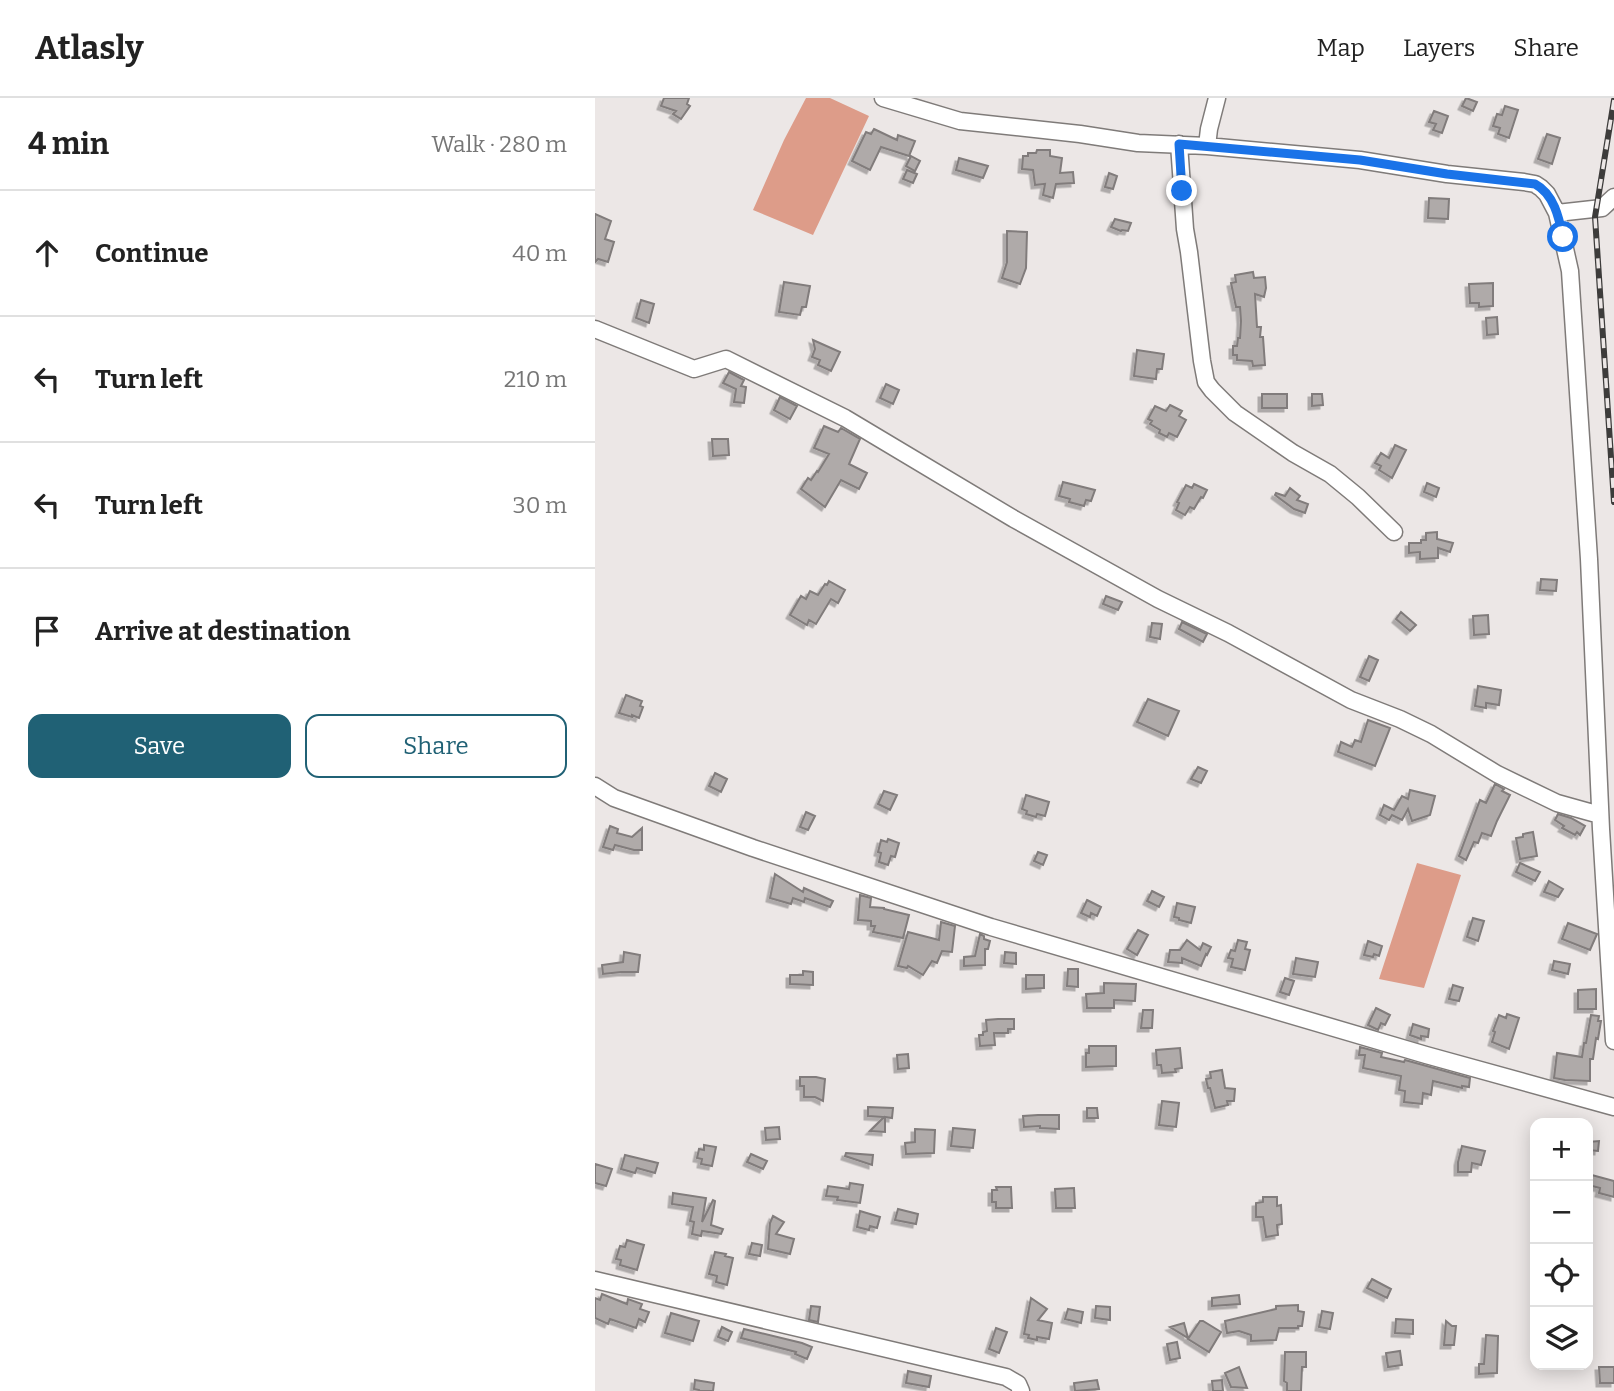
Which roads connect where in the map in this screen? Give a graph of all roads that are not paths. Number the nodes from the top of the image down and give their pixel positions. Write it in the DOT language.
graph roads {
  1 [pos="883,98"];
  2 [pos="1217,98"];
  3 [pos="1179,144"];
  4 [pos="1207,146"];
  5 [pos="1610,208"];
  6 [pos="1557,213"];
  7 [pos="595,329"];
  8 [pos="1394,532"];
  9 [pos="595,786"];
  10 [pos="1600,815"];
  11 [pos="1614,1041"];
  12 [pos="1614,1107"];
  13 [pos="595,1280"];
  14 [pos="1021,1391"];
  1 -- 3 [label="street"];
  2 -- 4 [label="street"];
  3 -- 4 [label="street"];
  3 -- 8 [label="street"];
  4 -- 6 [label="street"];
  5 -- 6 [label="street"];
  6 -- 10 [label="street"];
  7 -- 10 [label="street"];
  9 -- 12 [label="street"];
  10 -- 11 [label="street"];
  13 -- 14 [label="street"];
}
